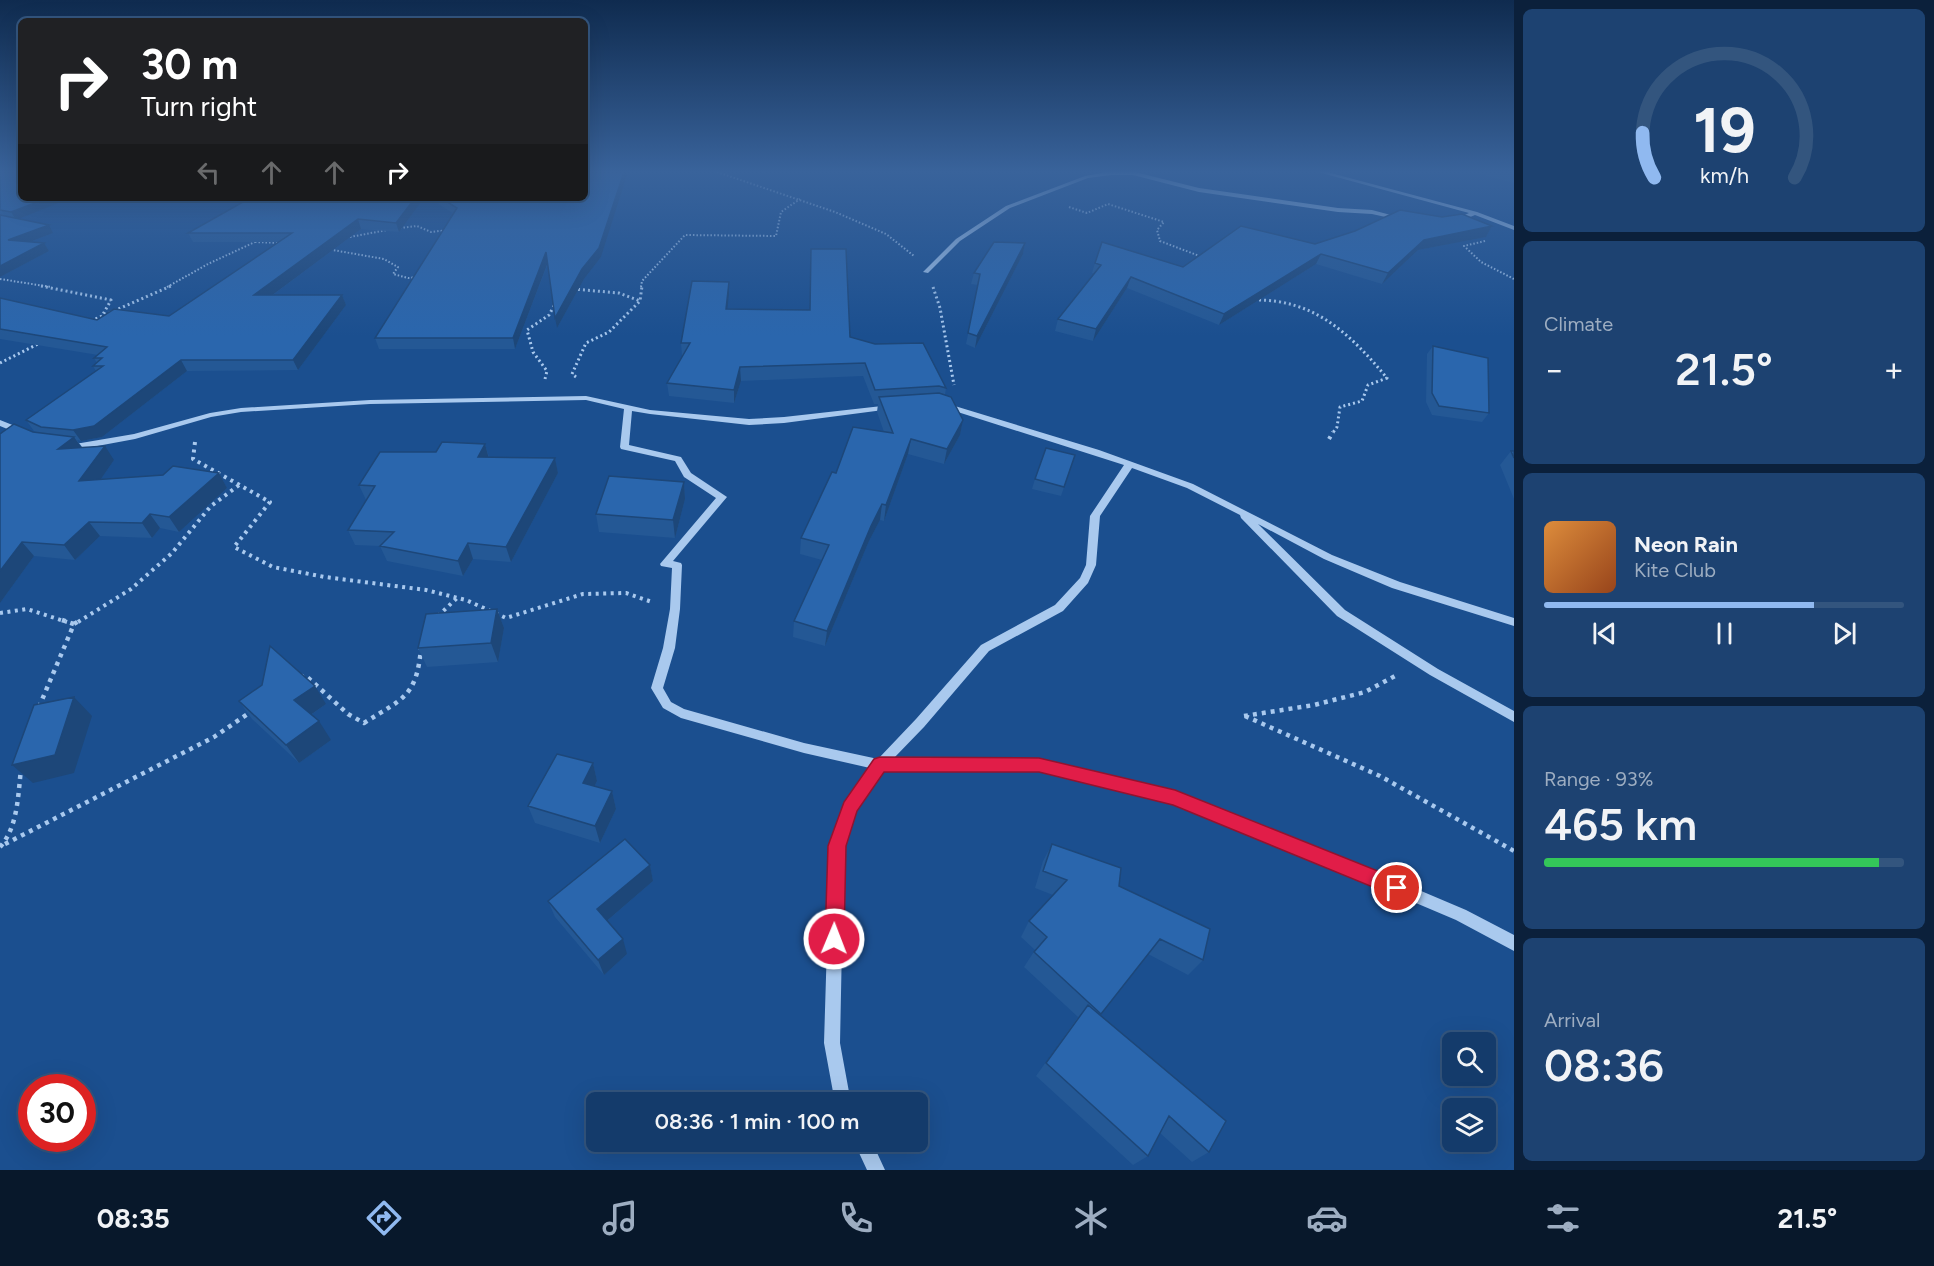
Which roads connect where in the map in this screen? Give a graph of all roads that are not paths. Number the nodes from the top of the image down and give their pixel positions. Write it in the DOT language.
graph roads {
  1 [pos="977,227"];
  2 [pos="926,272"];
  3 [pos="937,404"];
  4 [pos="904,406"];
  5 [pos="628,408"];
  6 [pos="0,423"];
  7 [pos="36,438"];
  8 [pos="55,444"];
  9 [pos="1129,465"];
  10 [pos="1235,508"];
  11 [pos="1514,622"];
  12 [pos="1514,717"];
  13 [pos="880,765"];
  14 [pos="1514,943"];
  15 [pos="841,1092"];
  16 [pos="868,1152"];
  17 [pos="876,1170"];
  1 -- 2 [label="street"];
  3 -- 9 [label="street"];
  4 -- 5 [label="street"];
  5 -- 8 [label="street"];
  5 -- 13 [label="street"];
  6 -- 7 [label="street"];
  9 -- 10 [label="street"];
  9 -- 13 [label="street"];
  10 -- 11 [label="street"];
  10 -- 12 [label="street"];
  13 -- 14 [label="street"];
  13 -- 15 [label="street"];
  16 -- 17 [label="street"];
}
